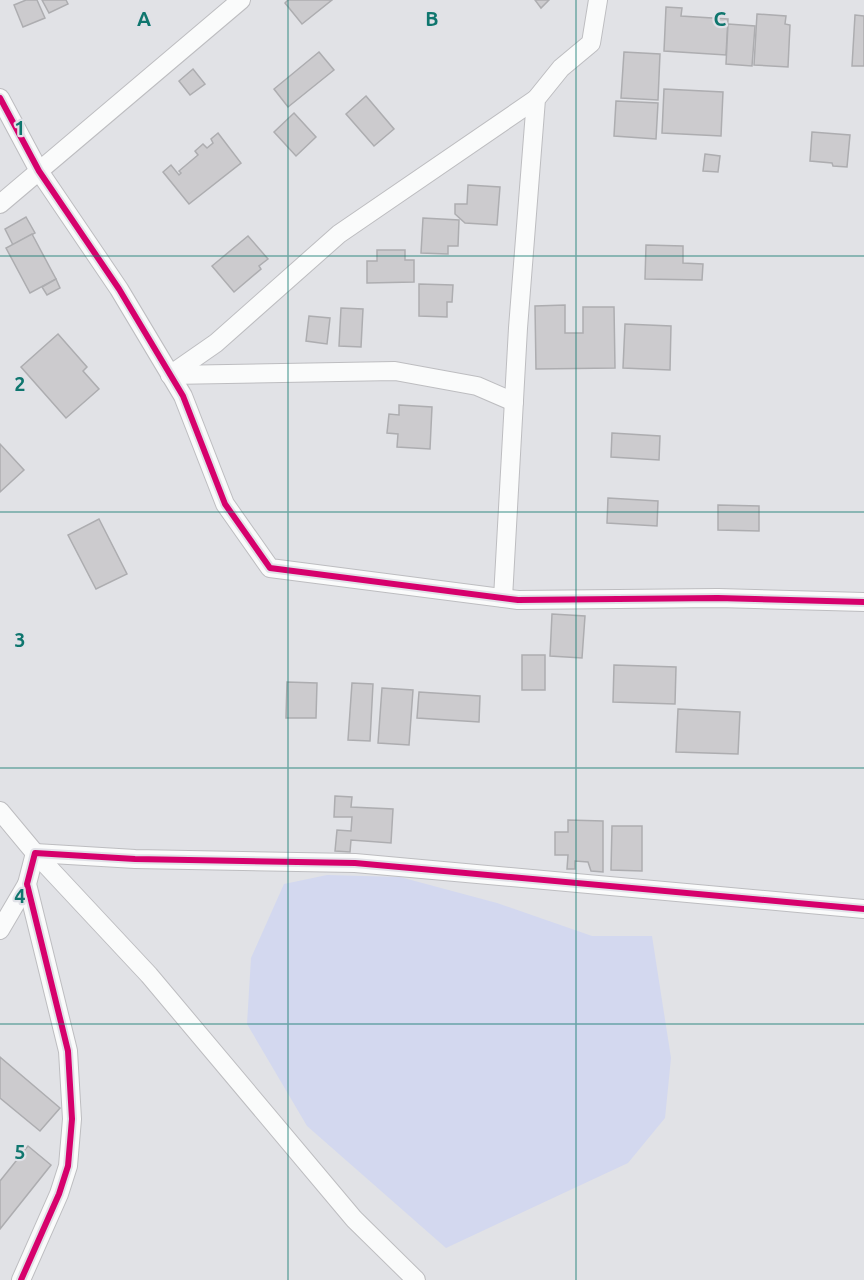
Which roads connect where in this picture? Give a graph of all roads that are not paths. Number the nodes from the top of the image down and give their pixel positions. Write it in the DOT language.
graph roads {
  1 [pos="598,0"];
  2 [pos="240,1"];
  3 [pos="0,99"];
  4 [pos="536,99"];
  5 [pos="39,171"];
  6 [pos="0,204"];
  7 [pos="170,375"];
  8 [pos="514,402"];
  9 [pos="503,598"];
  10 [pos="864,603"];
  11 [pos="0,810"];
  12 [pos="35,853"];
  13 [pos="27,884"];
  14 [pos="864,909"];
  15 [pos="0,930"];
  16 [pos="21,1280"];
  17 [pos="416,1280"];
  1 -- 4 [label="street"];
  2 -- 5 [label="street"];
  3 -- 5 [label="street"];
  4 -- 7 [label="street"];
  4 -- 8 [label="street"];
  5 -- 6 [label="street"];
  5 -- 7 [label="street"];
  7 -- 8 [label="street"];
  7 -- 9 [label="street"];
  8 -- 9 [label="street"];
  9 -- 10 [label="street"];
  11 -- 12 [label="street"];
  12 -- 13 [label="street"];
  12 -- 14 [label="street"];
  12 -- 17 [label="street"];
  13 -- 15 [label="street"];
  13 -- 16 [label="street"];
}
